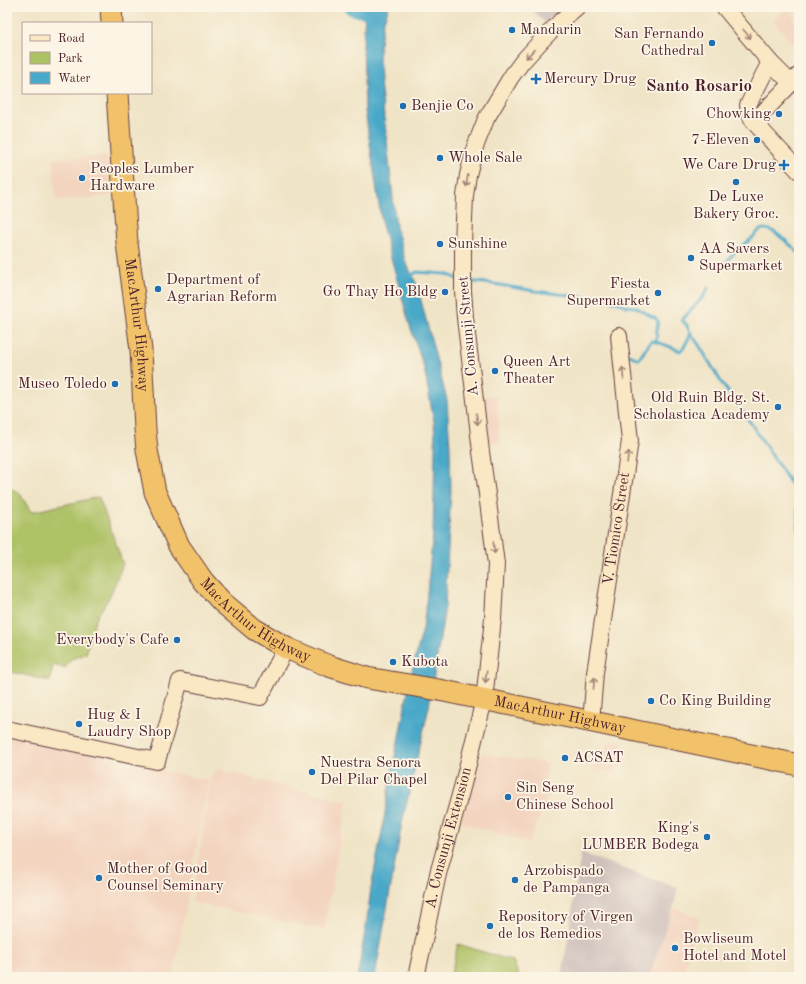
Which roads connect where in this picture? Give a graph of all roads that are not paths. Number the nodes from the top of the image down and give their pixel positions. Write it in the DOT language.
graph roads {
  1 [pos="112,7"];
  2 [pos="577,7"];
  3 [pos="724,7"];
  4 [pos="112,22"];
  5 [pos="770,62"];
  6 [pos="795,79"];
  7 [pos="118,94"];
  8 [pos="754,122"];
  9 [pos="799,171"];
  10 [pos="619,336"];
  11 [pos="286,648"];
  12 [pos="484,700"];
  13 [pos="591,722"];
  14 [pos="7,729"];
  15 [pos="799,765"];
  16 [pos="416,977"];
  1 -- 4 [label="highway"];
  2 -- 12 [label="main road, A. Consunji Street, one-way"];
  3 -- 5 [label="main road, one-way"];
  5 -- 6 [label="main road"];
  5 -- 8 [label="main road"];
  6 -- 8 [label="main road"];
  7 -- 11 [label="highway, MacArthur Highway"];
  8 -- 9 [label="main road"];
  13 -- 10 [label="main road, V. Tiomico Street, one-way"];
  11 -- 12 [label="highway, MacArthur Highway"];
  11 -- 14 [label="main road"];
  12 -- 13 [label="highway, MacArthur Highway"];
  12 -- 16 [label="main road, A. Consunji Extension"];
  13 -- 15 [label="highway, MacArthur Highway"];
}
